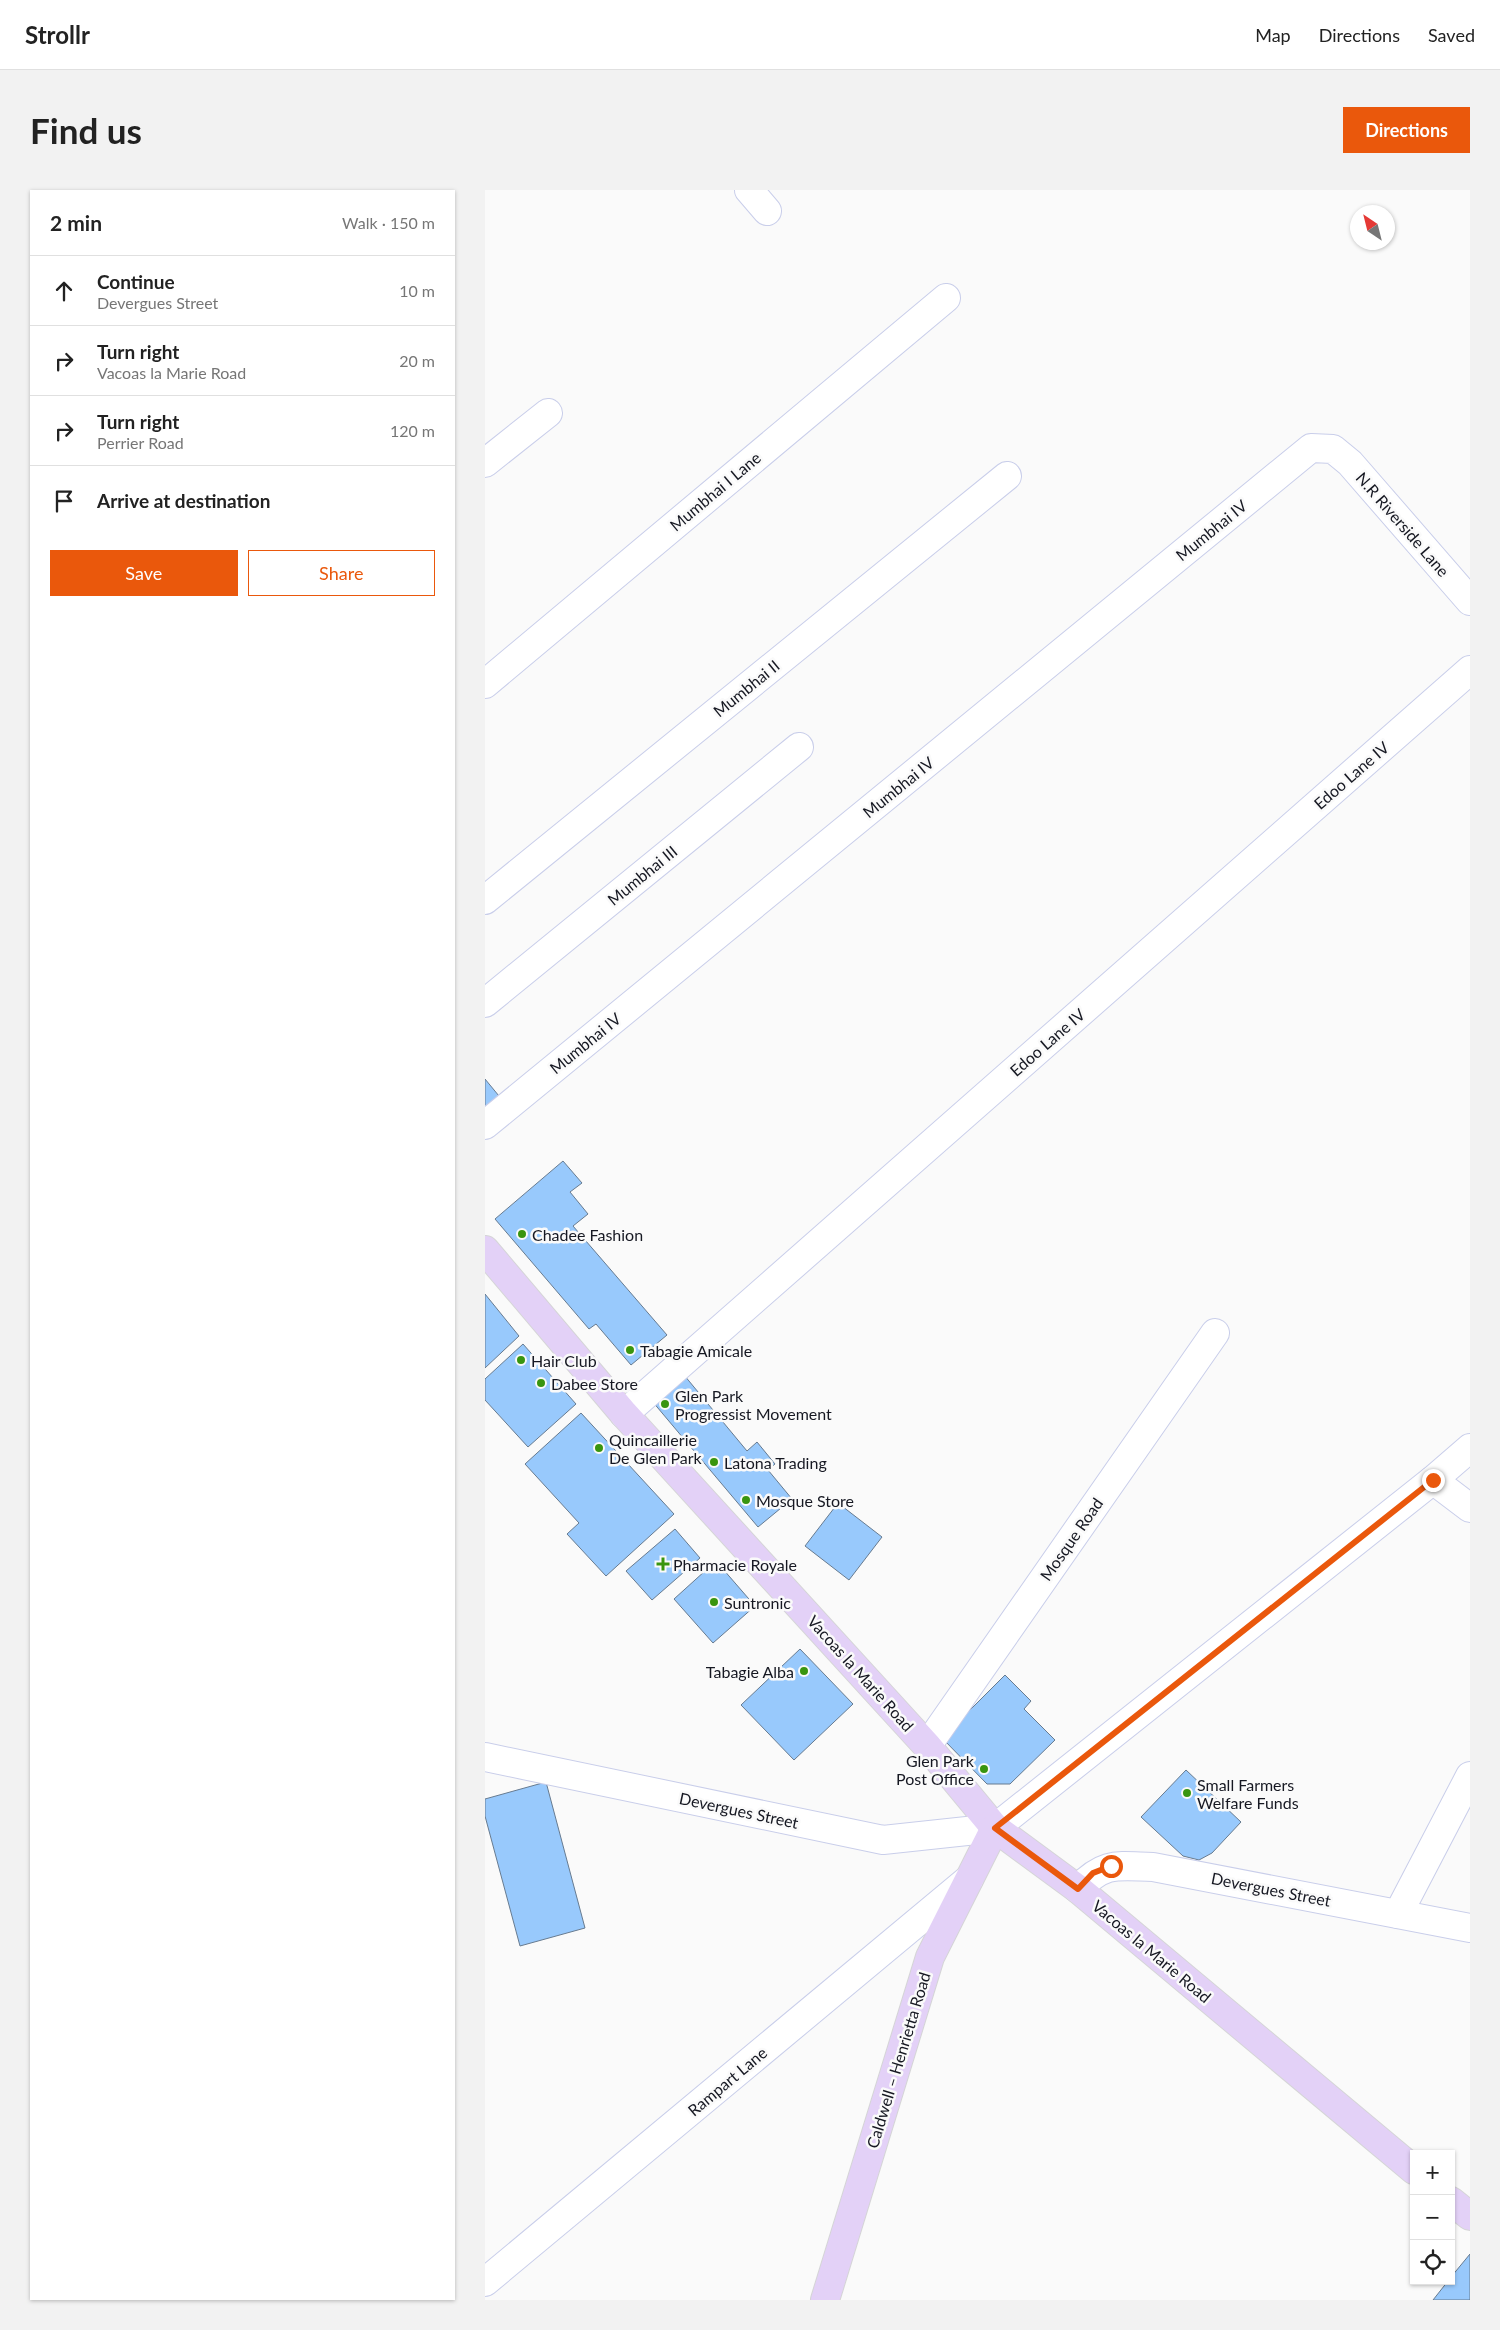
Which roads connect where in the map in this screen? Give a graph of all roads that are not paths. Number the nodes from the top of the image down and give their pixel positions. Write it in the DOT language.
graph roads {
  1 [pos="749,190"];
  2 [pos="767,211"];
  3 [pos="946,298"];
  4 [pos="548,413"];
  5 [pos="1322,449"];
  6 [pos="485,463"];
  7 [pos="1007,476"];
  8 [pos="1470,601"];
  9 [pos="1470,670"];
  10 [pos="485,684"];
  11 [pos="799,747"];
  12 [pos="485,900"];
  13 [pos="485,1003"];
  14 [pos="485,1125"];
  15 [pos="485,1250"];
  16 [pos="1215,1333"];
  17 [pos="624,1414"];
  18 [pos="1470,1448"];
  19 [pos="1433,1480"];
  20 [pos="1470,1508"];
  21 [pos="927,1746"];
  22 [pos="485,1757"];
  23 [pos="1470,1776"];
  24 [pos="995,1828"];
  25 [pos="969,1879"];
  26 [pos="1078,1889"];
  27 [pos="1398,1914"];
  28 [pos="1470,1928"];
  29 [pos="1410,2167"];
  30 [pos="1455,2204"];
  31 [pos="1470,2216"];
  32 [pos="485,2282"];
  33 [pos="825,2300"];
  1 -- 2 [label="street"];
  3 -- 10 [label="street, Mumbhai I Lane"];
  4 -- 6 [label="street"];
  5 -- 8 [label="street, N.R Riverside Lane"];
  5 -- 14 [label="street, Mumbhai IV"];
  7 -- 12 [label="street, Mumbhai II"];
  9 -- 17 [label="street, Edoo Lane IV"];
  11 -- 13 [label="street, Mumbhai III"];
  15 -- 17 [label="main road, Vacoas la Marie Road"];
  16 -- 21 [label="street, Mosque Road"];
  17 -- 21 [label="main road, Vacoas la Marie Road"];
  18 -- 19 [label="street"];
  19 -- 20 [label="street"];
  19 -- 24 [label="street"];
  21 -- 24 [label="main road, Vacoas la Marie Road"];
  22 -- 24 [label="street, Devergues Street"];
  23 -- 27 [label="street"];
  24 -- 25 [label="main road, Caldwell – Henrietta Road"];
  24 -- 26 [label="main road, Vacoas la Marie Road"];
  25 -- 32 [label="street, Rampart Lane"];
  25 -- 33 [label="main road, Caldwell – Henrietta Road"];
  26 -- 27 [label="street, Devergues Street"];
  26 -- 29 [label="main road, Vacoas la Marie Road"];
  27 -- 28 [label="street, Devergues Street"];
  30 -- 31 [label="main road"];
}
